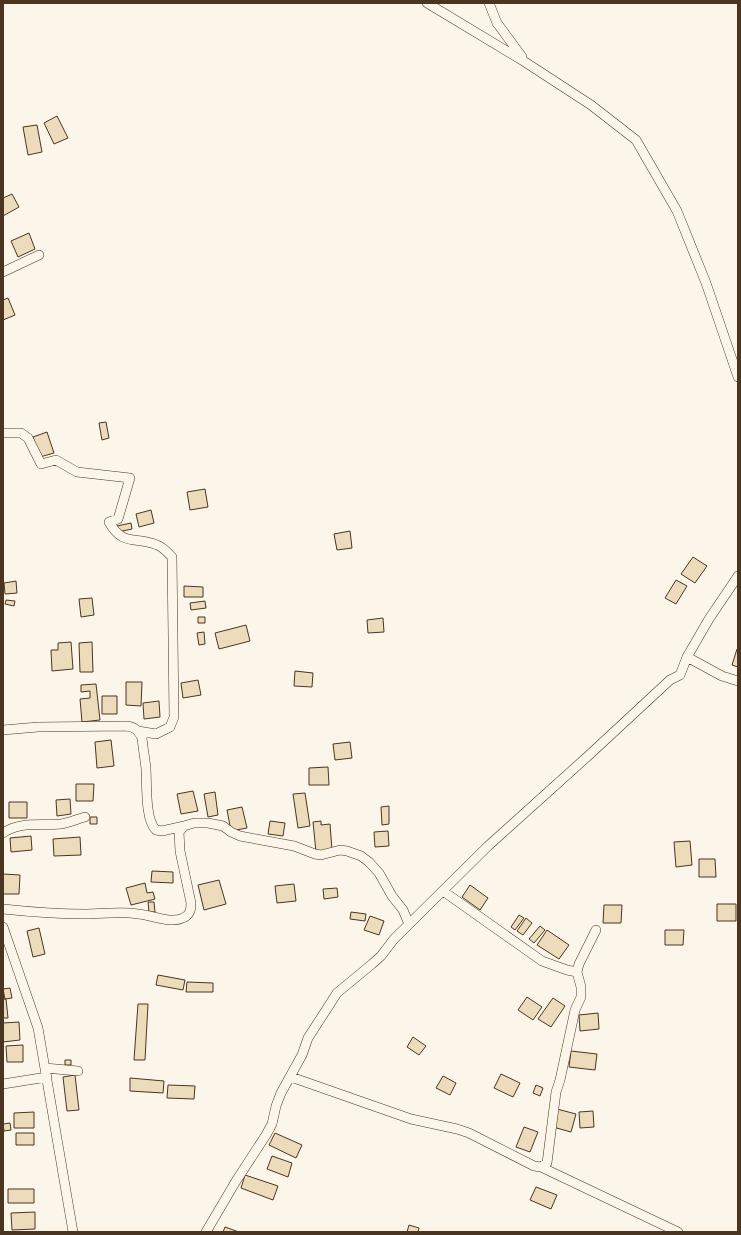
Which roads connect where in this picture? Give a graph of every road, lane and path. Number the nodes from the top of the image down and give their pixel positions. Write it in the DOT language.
graph roads {
  1 [pos="427,3"];
  2 [pos="489,3"];
  3 [pos="525,62"];
  4 [pos="39,254"];
  5 [pos="3,272"];
  6 [pos="738,377"];
  7 [pos="3,433"];
  8 [pos="738,576"];
  9 [pos="687,657"];
  10 [pos="738,681"];
  11 [pos="3,730"];
  12 [pos="138,731"];
  13 [pos="85,817"];
  14 [pos="184,826"];
  15 [pos="3,833"];
  16 [pos="443,891"];
  17 [pos="3,909"];
  18 [pos="409,924"];
  19 [pos="3,927"];
  20 [pos="596,930"];
  21 [pos="5,944"];
  22 [pos="577,972"];
  23 [pos="78,1071"];
  24 [pos="46,1073"];
  25 [pos="291,1076"];
  26 [pos="3,1084"];
  27 [pos="541,1167"];
  28 [pos="73,1232"];
  29 [pos="206,1232"];
  30 [pos="678,1232"];
  1 -- 3 [label="street"];
  2 -- 3 [label="street"];
  3 -- 6 [label="street"];
  4 -- 5 [label="street"];
  7 -- 12 [label="street"];
  8 -- 9 [label="street"];
  9 -- 10 [label="street"];
  9 -- 16 [label="street"];
  11 -- 12 [label="street"];
  12 -- 14 [label="street"];
  13 -- 15 [label="street"];
  14 -- 17 [label="street"];
  14 -- 18 [label="street"];
  16 -- 18 [label="street"];
  16 -- 22 [label="street"];
  18 -- 25 [label="street"];
  19 -- 21 [label="street"];
  20 -- 22 [label="street"];
  21 -- 24 [label="street"];
  22 -- 27 [label="street"];
  23 -- 24 [label="street"];
  24 -- 26 [label="street"];
  24 -- 28 [label="street"];
  25 -- 27 [label="street"];
  25 -- 29 [label="street"];
  27 -- 30 [label="street"];
}
